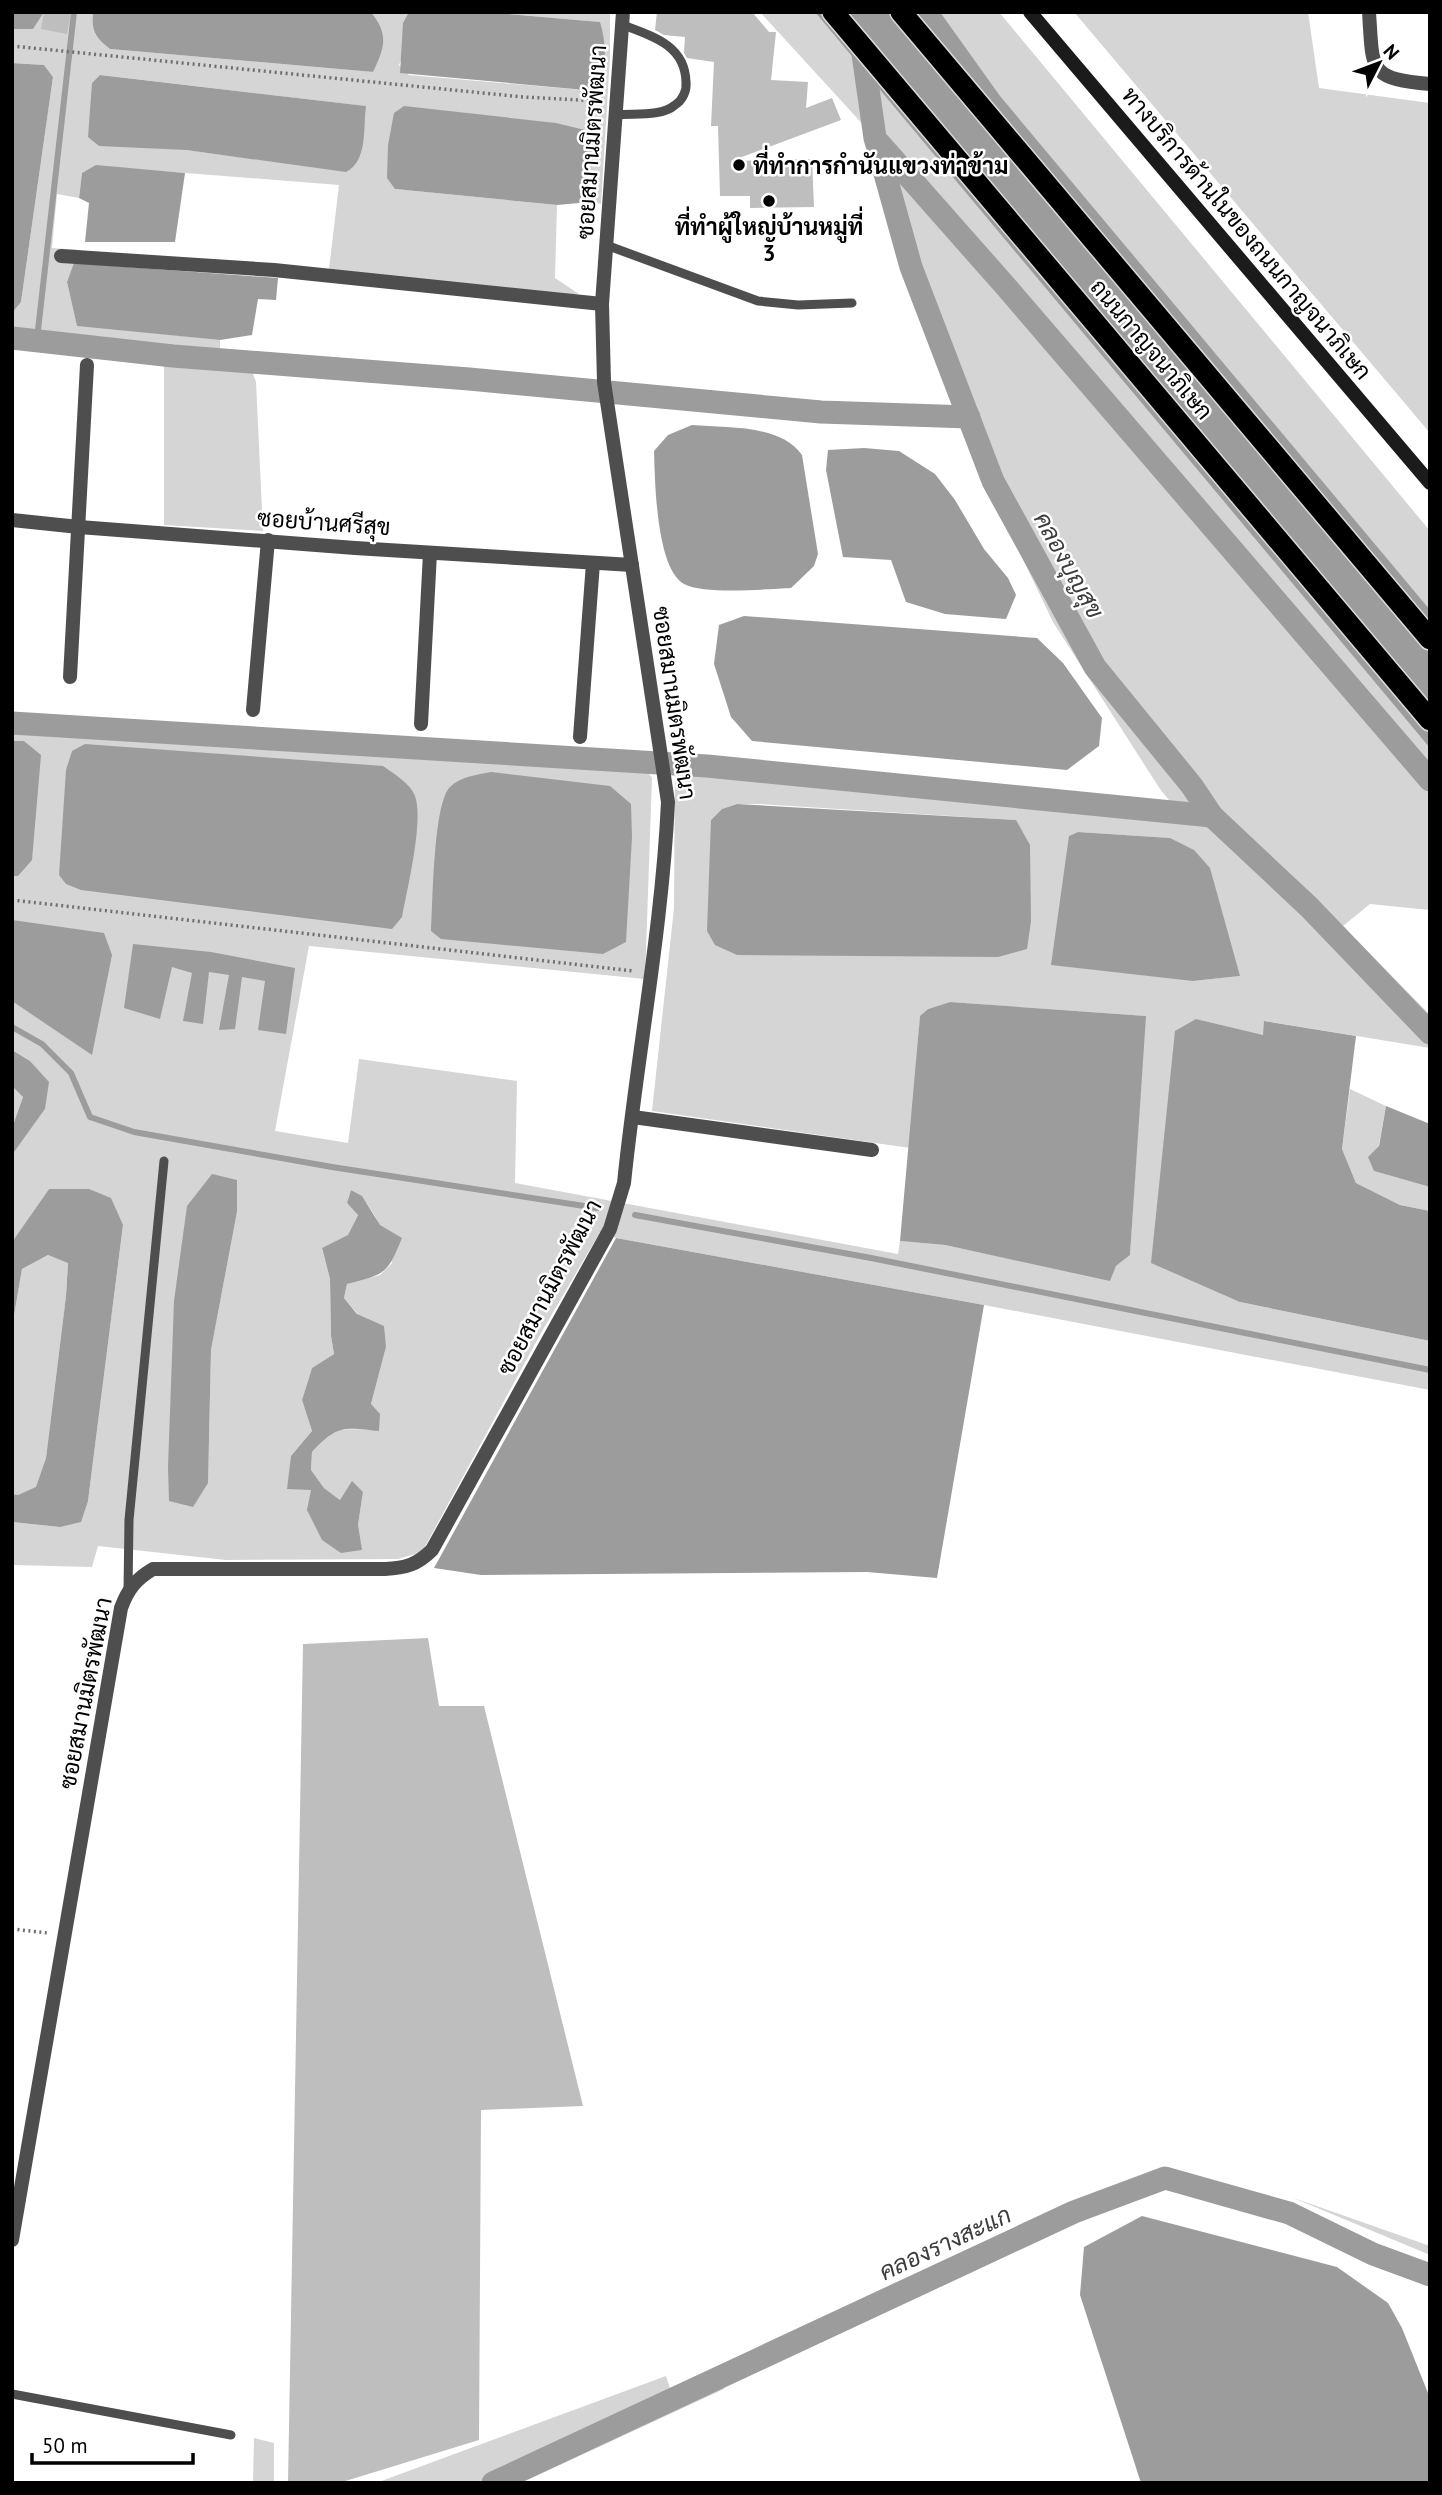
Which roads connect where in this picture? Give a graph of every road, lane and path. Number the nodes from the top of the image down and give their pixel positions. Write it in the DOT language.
graph roads {
  1 [pos="833,12"];
  2 [pos="901,12"];
  3 [pos="1030,12"];
  4 [pos="1369,12"];
  5 [pos="623,18"];
  6 [pos="12,46"];
  7 [pos="1430,84"];
  8 [pos="617,108"];
  9 [pos="606,245"];
  10 [pos="61,256"];
  11 [pos="852,303"];
  12 [pos="602,304"];
  13 [pos="87,365"];
  14 [pos="1430,483"];
  15 [pos="12,520"];
  16 [pos="79,527"];
  17 [pos="268,540"];
  18 [pos="430,553"];
  19 [pos="593,563"];
  20 [pos="632,565"];
  21 [pos="1430,639"];
  22 [pos="70,677"];
  23 [pos="253,710"];
  24 [pos="1430,720"];
  25 [pos="421,723"];
  26 [pos="580,737"];
  27 [pos="12,900"];
  28 [pos="653,973"];
  29 [pos="633,1117"];
  30 [pos="872,1150"];
  31 [pos="164,1161"];
  32 [pos="128,1591"];
  33 [pos="12,1929"];
  34 [pos="65,1934"];
  35 [pos="12,2240"];
  36 [pos="12,2393"];
  37 [pos="231,2435"];
  1 -- 24 [label="highway, ถนนกาญจนาภิเษก"];
  2 -- 21 [label="highway, ถนนกาญจนาภิเษก"];
  3 -- 14 [label="main road, ทางบริการด้านในของถนนกาญจนาภิเษก"];
  4 -- 7 [label="street"];
  5 -- 8 [label="street, ซอยสมานมิตรพัฒนา"];
  5 -- 8 [label="lane"];
  6 -- 8 [label="path"];
  8 -- 9 [label="street, ซอยสมานมิตรพัฒนา"];
  9 -- 11 [label="lane"];
  9 -- 12 [label="street, ซอยสมานมิตรพัฒนา"];
  10 -- 12 [label="street"];
  12 -- 20 [label="street, ซอยสมานมิตรพัฒนา"];
  13 -- 16 [label="street"];
  15 -- 16 [label="street, ซอยบ้านศรีสุข"];
  16 -- 17 [label="street, ซอยบ้านศรีสุข"];
  16 -- 22 [label="street"];
  17 -- 18 [label="street, ซอยบ้านศรีสุข"];
  17 -- 23 [label="street"];
  18 -- 19 [label="street, ซอยบ้านศรีสุข"];
  18 -- 25 [label="street"];
  19 -- 20 [label="street, ซอยบ้านศรีสุข"];
  19 -- 26 [label="street"];
  20 -- 28 [label="street, ซอยสมานมิตรพัฒนา"];
  27 -- 28 [label="path"];
  28 -- 29 [label="street, ซอยสมานมิตรพัฒนา"];
  29 -- 30 [label="street"];
  29 -- 32 [label="street, ซอยสมานมิตรพัฒนา"];
  31 -- 32 [label="lane"];
  32 -- 34 [label="street, ซอยสมานมิตรพัฒนา"];
  33 -- 34 [label="path"];
  34 -- 35 [label="street, ซอยสมานมิตรพัฒนา"];
  36 -- 37 [label="lane"];
}
